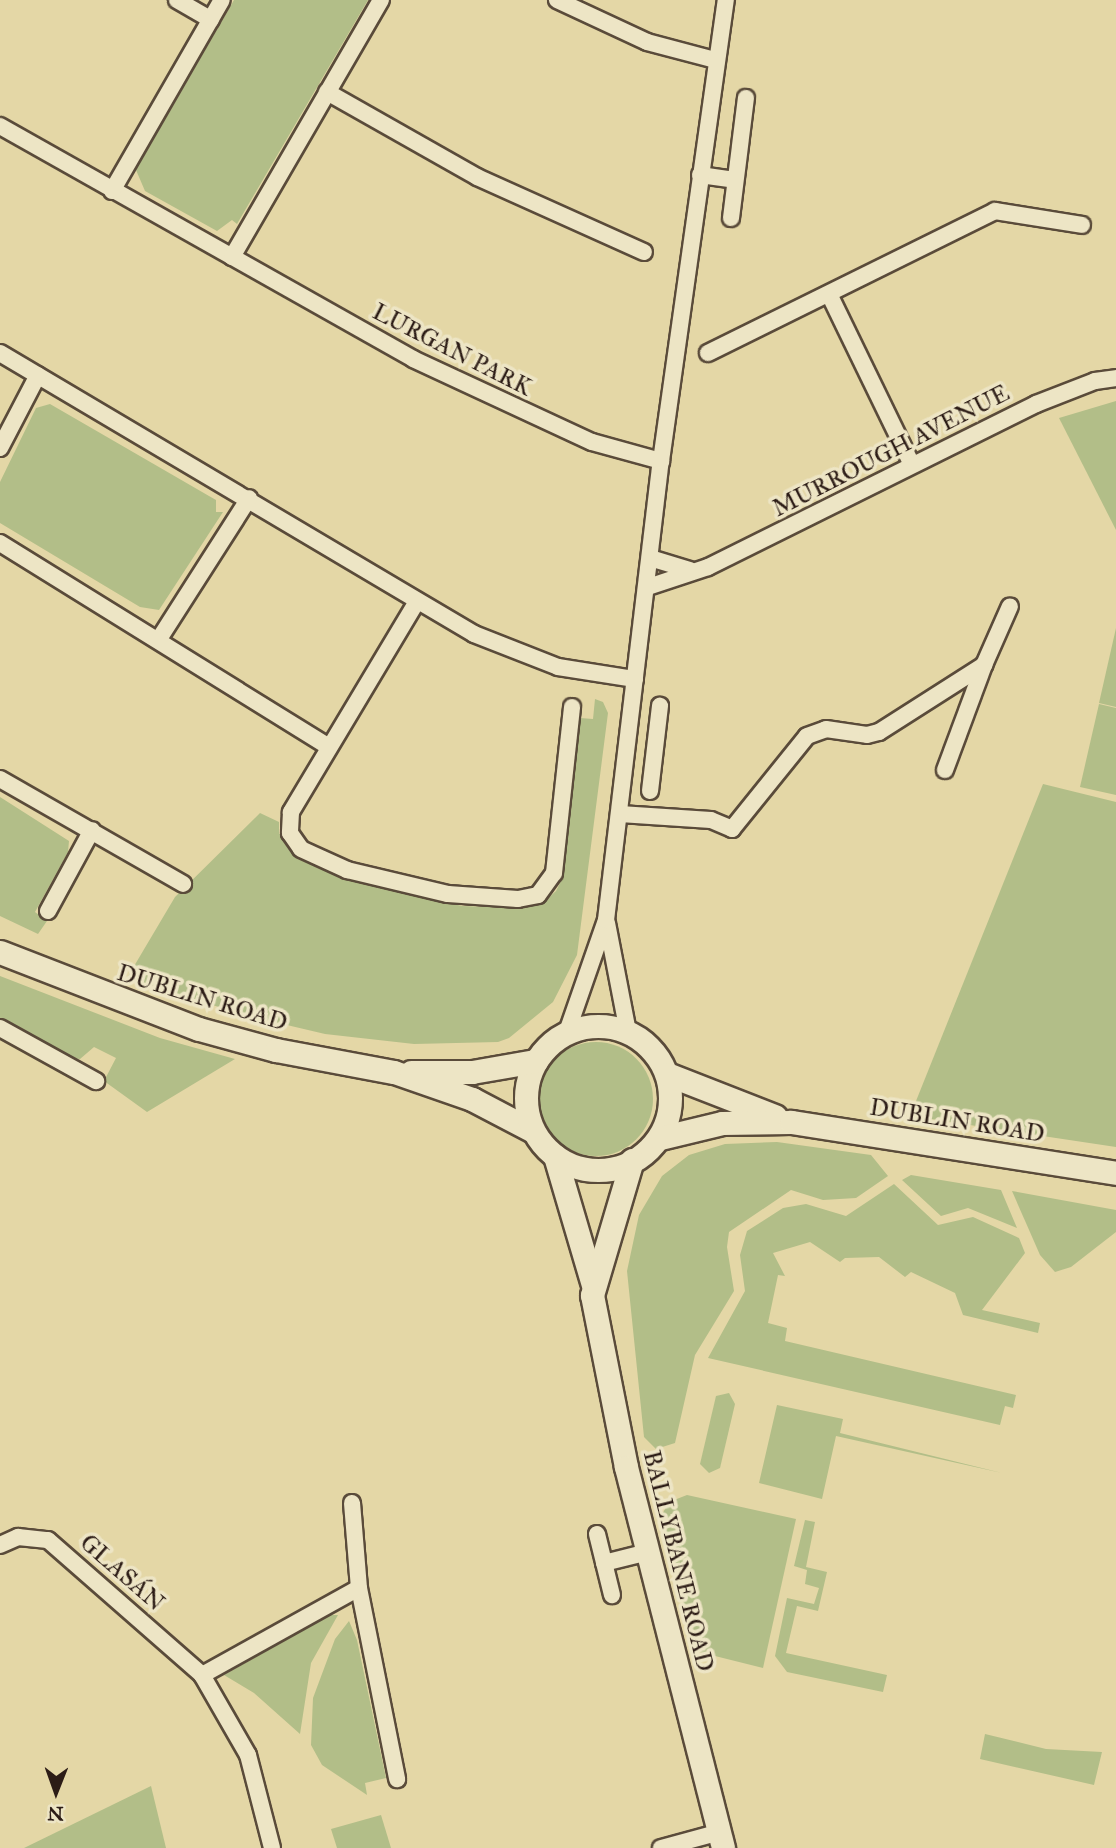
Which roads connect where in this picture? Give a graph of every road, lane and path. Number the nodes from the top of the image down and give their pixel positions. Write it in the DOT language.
graph roads {
  1 [pos="177,0"];
  2 [pos="222,0"];
  3 [pos="381,0"];
  4 [pos="557,0"];
  5 [pos="726,0"];
  6 [pos="211,20"];
  7 [pos="715,60"];
  8 [pos="327,92"];
  9 [pos="746,98"];
  10 [pos="0,126"];
  11 [pos="700,176"];
  12 [pos="735,180"];
  13 [pos="112,191"];
  14 [pos="730,218"];
  15 [pos="1082,225"];
  16 [pos="644,252"];
  17 [pos="232,257"];
  18 [pos="829,294"];
  19 [pos="0,353"];
  20 [pos="708,353"];
  21 [pos="38,375"];
  22 [pos="1116,378"];
  23 [pos="0,448"];
  24 [pos="661,461"];
  25 [pos="911,463"];
  26 [pos="248,498"];
  27 [pos="0,543"];
  28 [pos="650,558"];
  29 [pos="690,570"];
  30 [pos="648,587"];
  31 [pos="416,603"];
  32 [pos="1010,606"];
  33 [pos="159,639"];
  34 [pos="984,665"];
  35 [pos="635,679"];
  36 [pos="660,706"];
  37 [pos="572,707"];
  38 [pos="629,730"];
  39 [pos="656,734"];
  40 [pos="327,746"];
  41 [pos="945,770"];
  42 [pos="0,779"];
  43 [pos="650,791"];
  44 [pos="620,814"];
  45 [pos="92,830"];
  46 [pos="183,884"];
  47 [pos="48,911"];
  48 [pos="606,920"];
  49 [pos="0,952"];
  50 [pos="0,1028"];
  51 [pos="567,1032"];
  52 [pos="628,1032"];
  53 [pos="537,1060"];
  54 [pos="394,1072"];
  55 [pos="667,1074"];
  56 [pos="96,1080"];
  57 [pos="791,1122"];
  58 [pos="531,1130"];
  59 [pos="660,1138"];
  60 [pos="555,1156"];
  61 [pos="632,1160"];
  62 [pos="1116,1173"];
  63 [pos="593,1285"];
  64 [pos="352,1503"];
  65 [pos="597,1534"];
  66 [pos="0,1545"];
  67 [pos="648,1552"];
  68 [pos="604,1563"];
  69 [pos="359,1588"];
  70 [pos="612,1595"];
  71 [pos="202,1675"];
  72 [pos="397,1779"];
  73 [pos="721,1840"];
  74 [pos="272,1848"];
  75 [pos="661,1848"];
  1 -- 6 [label="street"];
  2 -- 6 [label="street"];
  3 -- 8 [label="street"];
  4 -- 7 [label="street"];
  5 -- 7 [label="street"];
  6 -- 13 [label="street"];
  7 -- 11 [label="street"];
  8 -- 16 [label="street"];
  8 -- 17 [label="street"];
  9 -- 12 [label="street"];
  10 -- 13 [label="street, LURGAN PARK"];
  11 -- 12 [label="street"];
  11 -- 24 [label="street"];
  12 -- 14 [label="street"];
  13 -- 17 [label="street, LURGAN PARK"];
  15 -- 18 [label="street"];
  17 -- 24 [label="street, LURGAN PARK"];
  18 -- 20 [label="street"];
  18 -- 25 [label="street"];
  19 -- 21 [label="street"];
  21 -- 23 [label="street"];
  21 -- 26 [label="street"];
  22 -- 25 [label="street, MURROUGH AVENUE"];
  24 -- 28 [label="street"];
  25 -- 29 [label="street, MURROUGH AVENUE"];
  26 -- 31 [label="street"];
  26 -- 33 [label="street"];
  27 -- 33 [label="street"];
  28 -- 29 [label="street"];
  28 -- 30 [label="street"];
  29 -- 30 [label="street, MURROUGH AVENUE"];
  30 -- 35 [label="street"];
  31 -- 35 [label="street"];
  31 -- 40 [label="street"];
  32 -- 34 [label="street"];
  33 -- 40 [label="street"];
  34 -- 41 [label="street"];
  34 -- 44 [label="street"];
  35 -- 38 [label="street"];
  36 -- 39 [label="street"];
  37 -- 40 [label="street"];
  38 -- 39 [label="street"];
  38 -- 44 [label="street"];
  39 -- 43 [label="street"];
  42 -- 45 [label="street"];
  44 -- 48 [label="street"];
  45 -- 46 [label="street"];
  45 -- 47 [label="street"];
  48 -- 51 [label="street"];
  48 -- 52 [label="street"];
  49 -- 54 [label="main road, DUBLIN ROAD"];
  50 -- 56 [label="street"];
  51 -- 52 [label="main road"];
  51 -- 53 [label="main road"];
  52 -- 55 [label="main road"];
  53 -- 54 [label="main road, DUBLIN ROAD"];
  53 -- 58 [label="main road"];
  54 -- 58 [label="main road, DUBLIN ROAD"];
  55 -- 57 [label="main road, DUBLIN ROAD"];
  55 -- 59 [label="main road"];
  57 -- 59 [label="main road, DUBLIN ROAD"];
  57 -- 62 [label="main road, DUBLIN ROAD"];
  58 -- 60 [label="main road"];
  59 -- 61 [label="main road"];
  60 -- 61 [label="main road"];
  60 -- 63 [label="main road, BALLYBANE ROAD"];
  61 -- 63 [label="main road, BALLYBANE ROAD"];
  63 -- 67 [label="main road, BALLYBANE ROAD"];
  64 -- 69 [label="street"];
  65 -- 68 [label="street"];
  66 -- 71 [label="street, GLASÁN"];
  67 -- 68 [label="street"];
  67 -- 73 [label="main road, BALLYBANE ROAD"];
  68 -- 70 [label="street"];
  69 -- 71 [label="street"];
  69 -- 72 [label="street"];
  71 -- 74 [label="street, GLASÁN"];
  73 -- 75 [label="street"];
}
